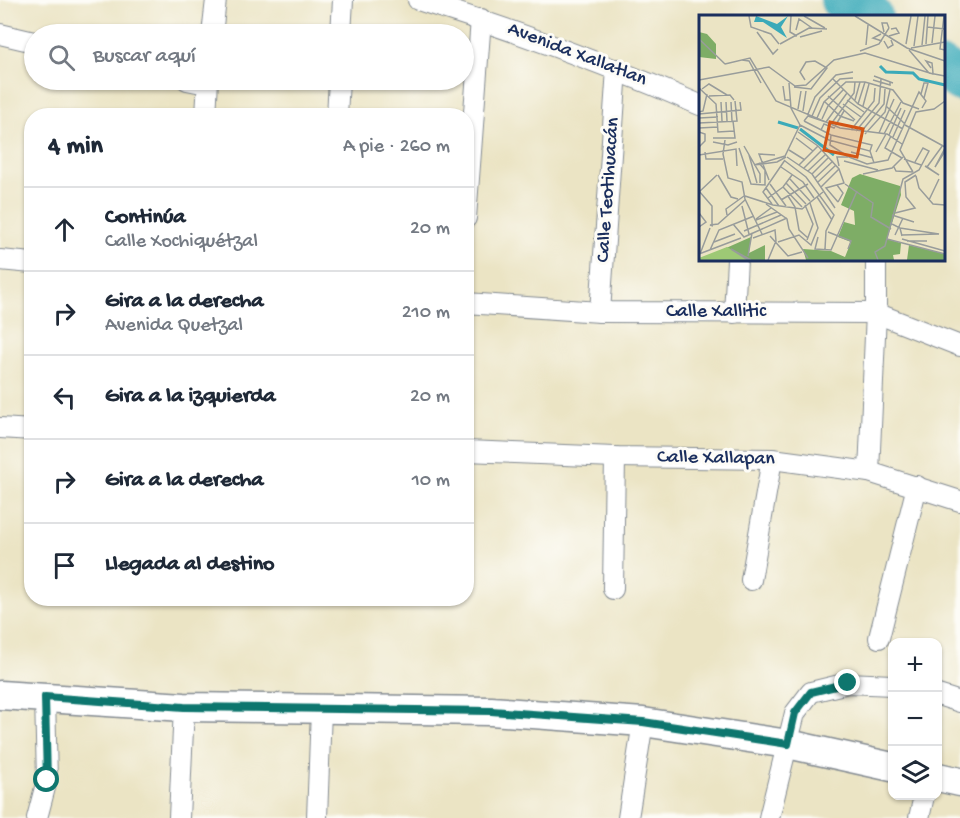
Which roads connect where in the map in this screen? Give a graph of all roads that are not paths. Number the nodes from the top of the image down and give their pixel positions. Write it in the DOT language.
graph roads {
  1 [pos="216,0"];
  2 [pos="343,0"];
  3 [pos="418,0"];
  4 [pos="481,19"];
  5 [pos="213,24"];
  6 [pos="342,24"];
  7 [pos="0,34"];
  8 [pos="24,40"];
  9 [pos="617,69"];
  10 [pos="208,90"];
  11 [pos="338,90"];
  12 [pos="699,105"];
  13 [pos="206,108"];
  14 [pos="337,108"];
  15 [pos="474,112"];
  16 [pos="0,260"];
  17 [pos="737,261"];
  18 [pos="876,261"];
  19 [pos="24,262"];
  20 [pos="474,304"];
  21 [pos="600,312"];
  22 [pos="734,313"];
  23 [pos="876,313"];
  24 [pos="960,346"];
  25 [pos="24,425"];
  26 [pos="0,428"];
  27 [pos="474,452"];
  28 [pos="615,457"];
  29 [pos="772,459"];
  30 [pos="869,472"];
  31 [pos="916,486"];
  32 [pos="960,501"];
  33 [pos="751,580"];
  34 [pos="613,590"];
  35 [pos="879,638"];
  36 [pos="888,685"];
  37 [pos="0,695"];
  38 [pos="942,696"];
  39 [pos="45,697"];
  40 [pos="960,702"];
  41 [pos="184,707"];
  42 [pos="321,710"];
  43 [pos="643,722"];
  44 [pos="788,744"];
  45 [pos="888,766"];
  46 [pos="942,778"];
  47 [pos="960,782"];
  48 [pos="923,800"];
  49 [pos="37,818"];
  50 [pos="179,818"];
  51 [pos="316,818"];
  52 [pos="628,818"];
  53 [pos="769,818"];
  54 [pos="919,818"];
  1 -- 5 [label="street"];
  2 -- 6 [label="street"];
  3 -- 4 [label="street, Avenida Xallatlan"];
  4 -- 9 [label="street, Avenida Xallatlan"];
  4 -- 15 [label="street"];
  7 -- 8 [label="street"];
  9 -- 12 [label="street, Avenida Xallatlan"];
  9 -- 21 [label="street, Calle Teotihuacán"];
  10 -- 13 [label="street"];
  11 -- 14 [label="street"];
  16 -- 19 [label="street"];
  17 -- 22 [label="street"];
  18 -- 23 [label="street"];
  20 -- 21 [label="street, Calle Xallitic"];
  21 -- 22 [label="street, Calle Xallitic"];
  22 -- 23 [label="street, Calle Xallitic"];
  23 -- 24 [label="street, Calle Xallitic"];
  23 -- 30 [label="street"];
  25 -- 26 [label="street"];
  27 -- 28 [label="street, Calle Xallapan"];
  28 -- 29 [label="street, Calle Xallapan"];
  28 -- 34 [label="street"];
  29 -- 30 [label="street, Calle Xallapan"];
  29 -- 33 [label="street"];
  30 -- 31 [label="street, Calle Xallapan"];
  31 -- 32 [label="street, Calle Xallapan"];
  31 -- 35 [label="street"];
  36 -- 44 [label="street"];
  37 -- 39 [label="street"];
  38 -- 40 [label="street"];
  39 -- 41 [label="street"];
  39 -- 49 [label="street"];
  41 -- 42 [label="street"];
  41 -- 50 [label="street"];
  42 -- 43 [label="street"];
  42 -- 51 [label="street"];
  43 -- 44 [label="street"];
  43 -- 52 [label="street"];
  44 -- 45 [label="street"];
  44 -- 53 [label="street"];
  46 -- 47 [label="street"];
  48 -- 54 [label="street"];
}
